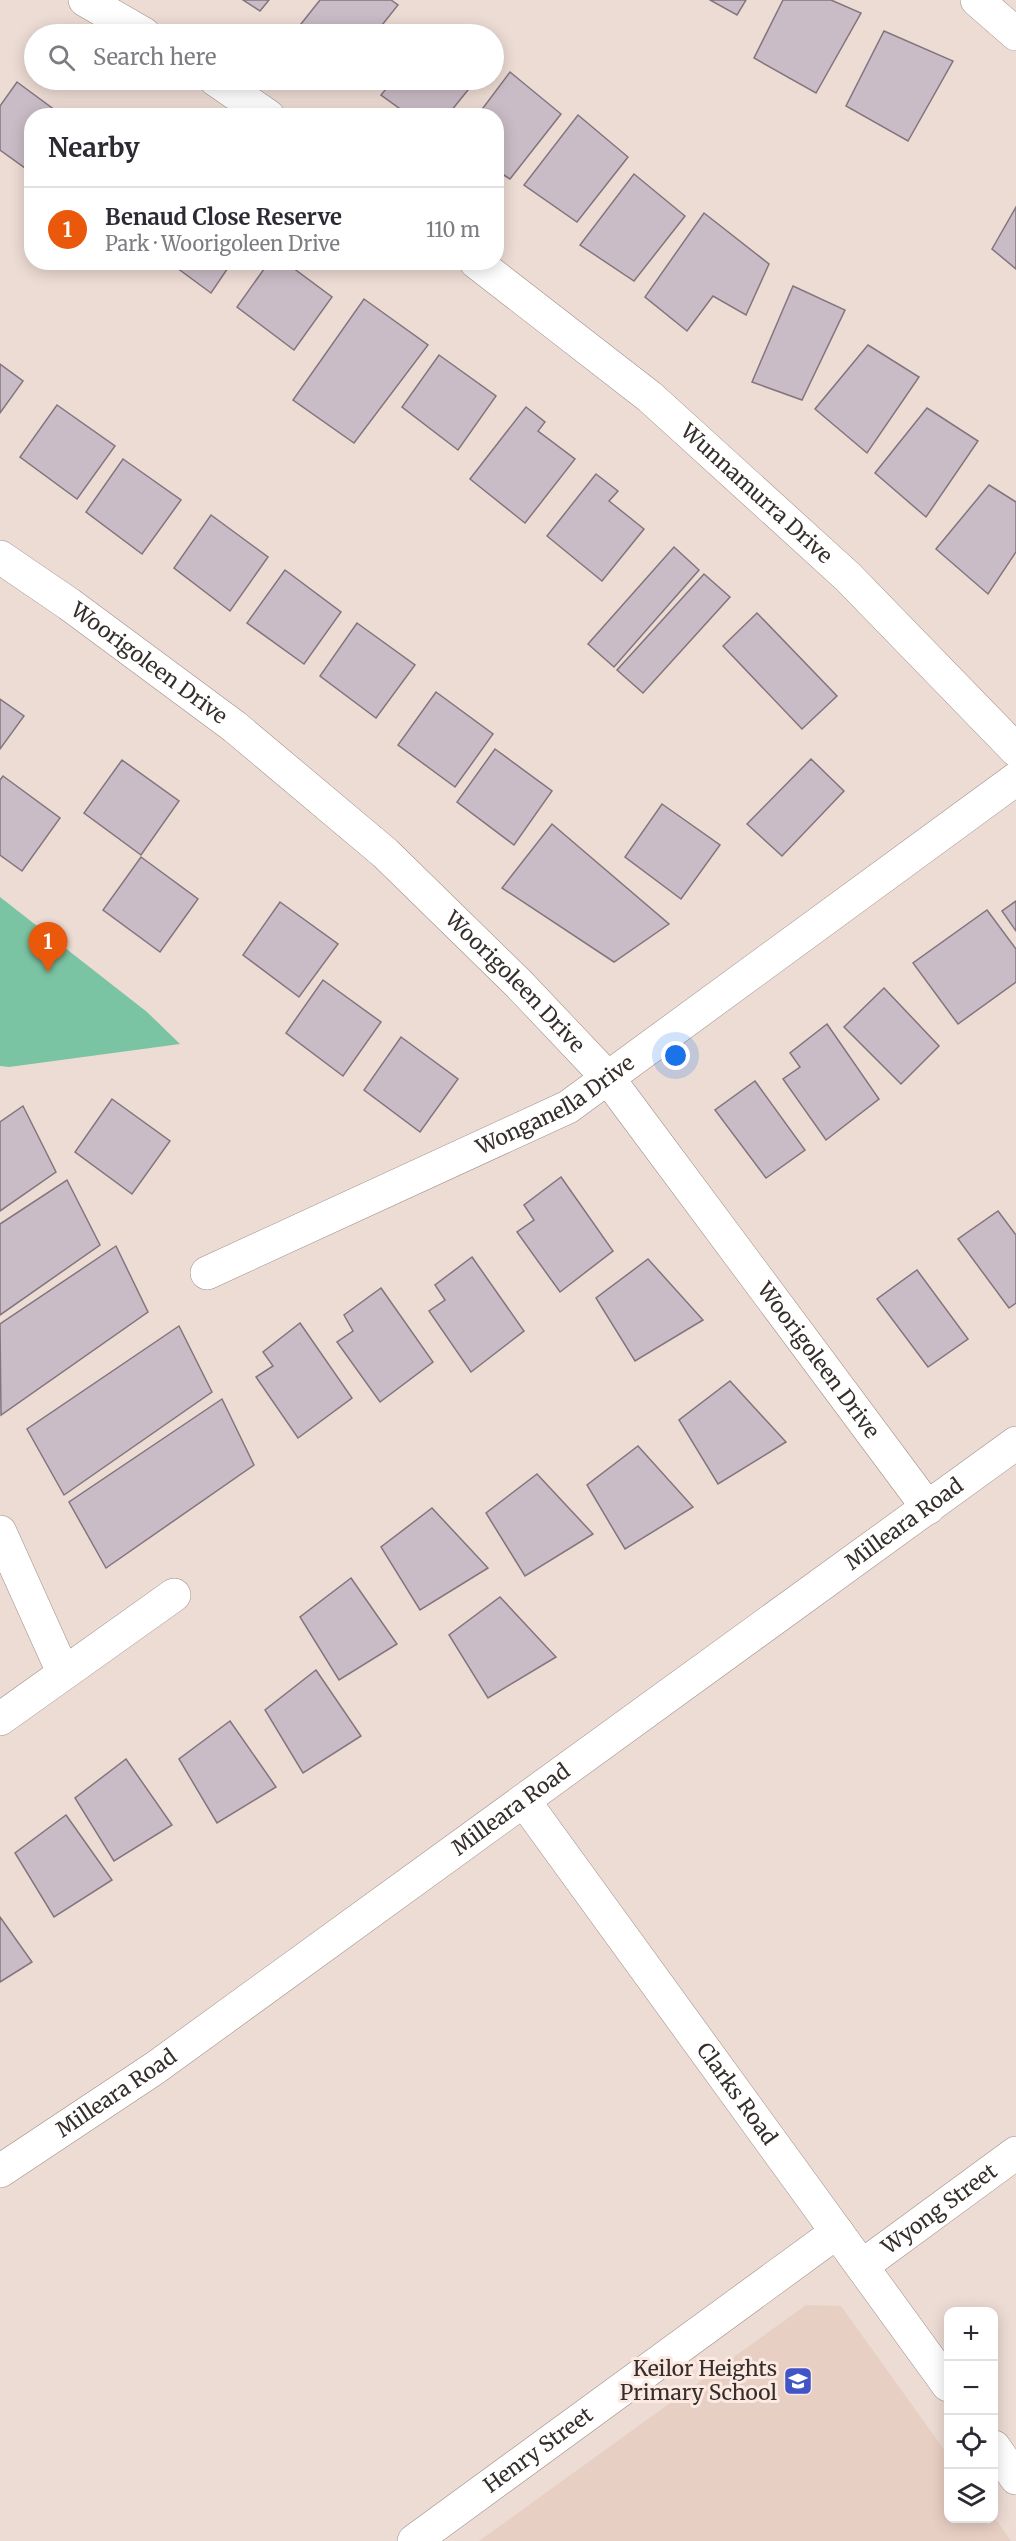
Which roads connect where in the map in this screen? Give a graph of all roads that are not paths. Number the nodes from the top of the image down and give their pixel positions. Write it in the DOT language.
graph roads {
  1 [pos="85,0"];
  2 [pos="977,0"];
  3 [pos="127,24"];
  4 [pos="1011,27"];
  5 [pos="230,90"];
  6 [pos="256,108"];
  7 [pos="486,270"];
  8 [pos="0,557"];
  9 [pos="1016,750"];
  10 [pos="1016,779"];
  11 [pos="608,1078"];
  12 [pos="207,1273"];
  13 [pos="1016,1443"];
  14 [pos="928,1508"];
  15 [pos="0,1532"];
  16 [pos="174,1595"];
  17 [pos="63,1672"];
  18 [pos="0,1719"];
  19 [pos="524,1801"];
  20 [pos="1016,2153"];
  21 [pos="0,2171"];
  22 [pos="837,2232"];
  23 [pos="862,2266"];
  24 [pos="944,2379"];
  25 [pos="998,2454"];
  26 [pos="1016,2478"];
  27 [pos="414,2541"];
  1 -- 3 [label="street"];
  2 -- 4 [label="street"];
  5 -- 6 [label="street"];
  7 -- 9 [label="street, Wunnamurra Drive"];
  8 -- 11 [label="street, Woorigoleen Drive"];
  10 -- 11 [label="street, Wonganella Drive"];
  11 -- 12 [label="street, Wonganella Drive"];
  11 -- 14 [label="street, Woorigoleen Drive"];
  13 -- 14 [label="street, Milleara Road"];
  14 -- 19 [label="street, Milleara Road"];
  15 -- 17 [label="street"];
  16 -- 17 [label="street"];
  17 -- 18 [label="street"];
  19 -- 21 [label="street, Milleara Road"];
  19 -- 22 [label="street, Clarks Road"];
  20 -- 23 [label="street, Wyong Street"];
  22 -- 23 [label="street, Clarks Road"];
  22 -- 27 [label="street, Henry Street"];
  23 -- 24 [label="street, Clarks Road"];
  25 -- 26 [label="street"];
}
